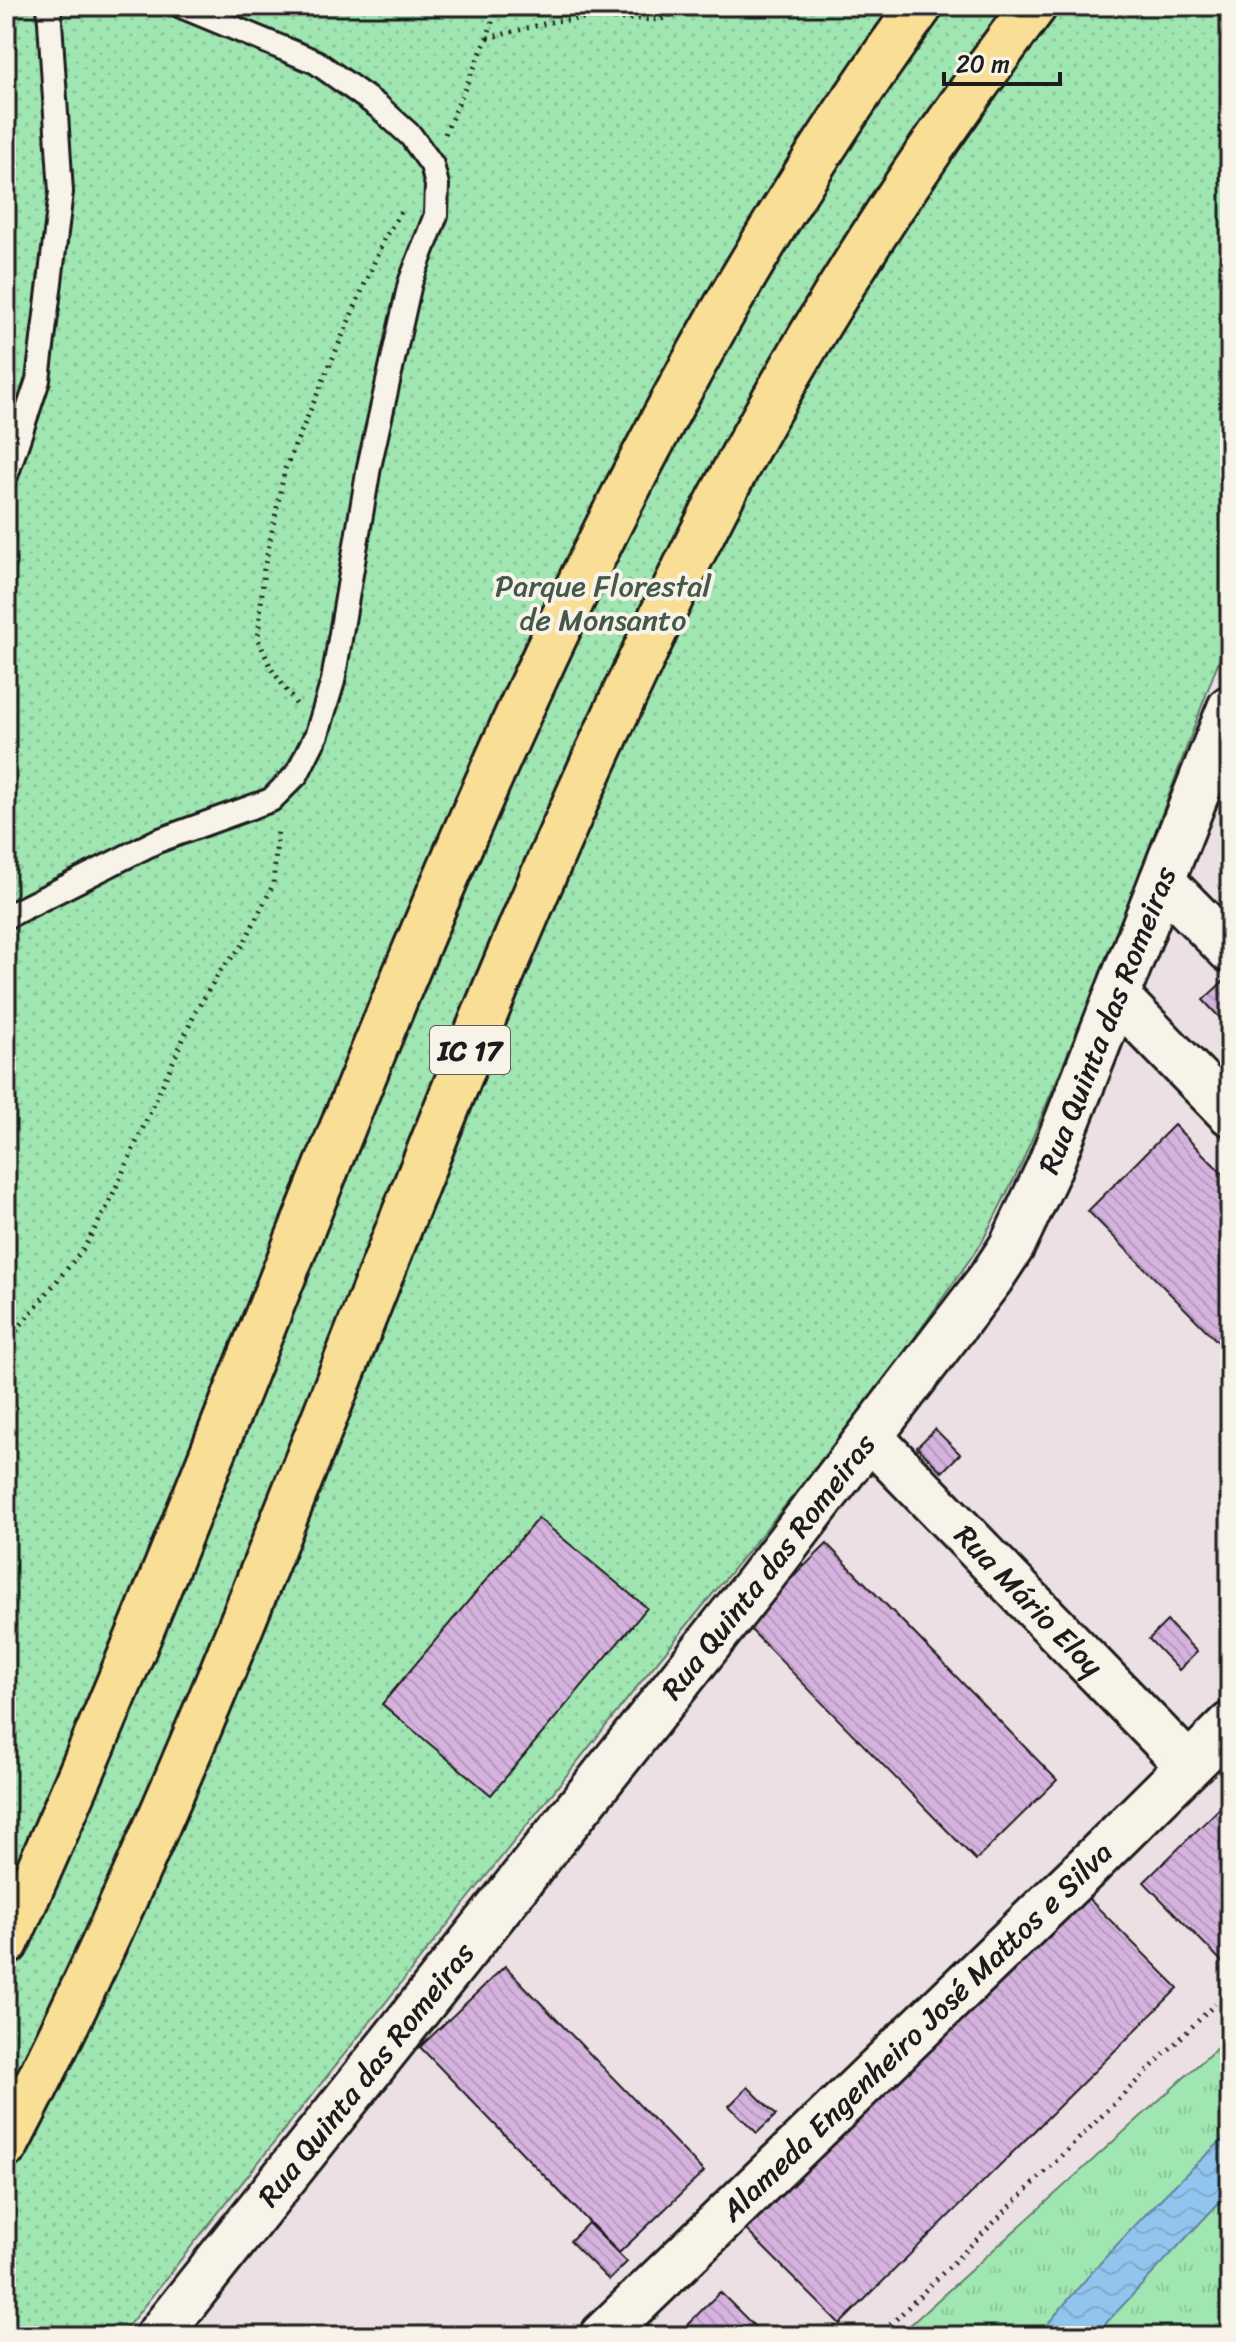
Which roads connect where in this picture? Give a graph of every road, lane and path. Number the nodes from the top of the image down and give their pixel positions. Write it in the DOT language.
graph roads {
  1 [pos="49,6"];
  2 [pos="181,6"];
  3 [pos="497,6"];
  4 [pos="687,6"];
  5 [pos="920,6"];
  6 [pos="1034,6"];
  7 [pos="487,38"];
  8 [pos="432,165"];
  9 [pos="6,476"];
  10 [pos="1230,708"];
  11 [pos="317,734"];
  12 [pos="271,800"];
  13 [pos="1162,881"];
  14 [pos="6,917"];
  15 [pos="1230,950"];
  16 [pos="1117,997"];
  17 [pos="1230,1113"];
  18 [pos="6,1343"];
  19 [pos="870,1437"];
  20 [pos="1230,1725"];
  21 [pos="1188,1765"];
  22 [pos="6,1943"];
  23 [pos="1215,2004"];
  24 [pos="6,2145"];
  25 [pos="1230,2311"];
  26 [pos="158,2336"];
  27 [pos="602,2336"];
  28 [pos="879,2336"];
  29 [pos="1214,2336"];
  1 -- 9 [label="lane"];
  2 -- 8 [label="lane"];
  3 -- 7 [label="path"];
  4 -- 7 [label="path"];
  5 -- 22 [label="highway, IC 17"];
  6 -- 24 [label="highway, IC 17"];
  7 -- 8 [label="path"];
  8 -- 11 [label="lane"];
  8 -- 11 [label="path"];
  10 -- 13 [label="street, Rua Quinta das Romeiras"];
  11 -- 12 [label="lane"];
  12 -- 14 [label="lane"];
  12 -- 18 [label="path"];
  13 -- 15 [label="street"];
  13 -- 16 [label="street, Rua Quinta das Romeiras"];
  16 -- 17 [label="street"];
  16 -- 19 [label="street, Rua Quinta das Romeiras"];
  19 -- 21 [label="street, Rua Mário Eloy"];
  19 -- 26 [label="street, Rua Quinta das Romeiras"];
  20 -- 21 [label="street, Alameda Engenheiro José Mattos e Silva"];
  21 -- 27 [label="street, Alameda Engenheiro José Mattos e Silva"];
  23 -- 28 [label="path"];
  25 -- 29 [label="path"];
}
